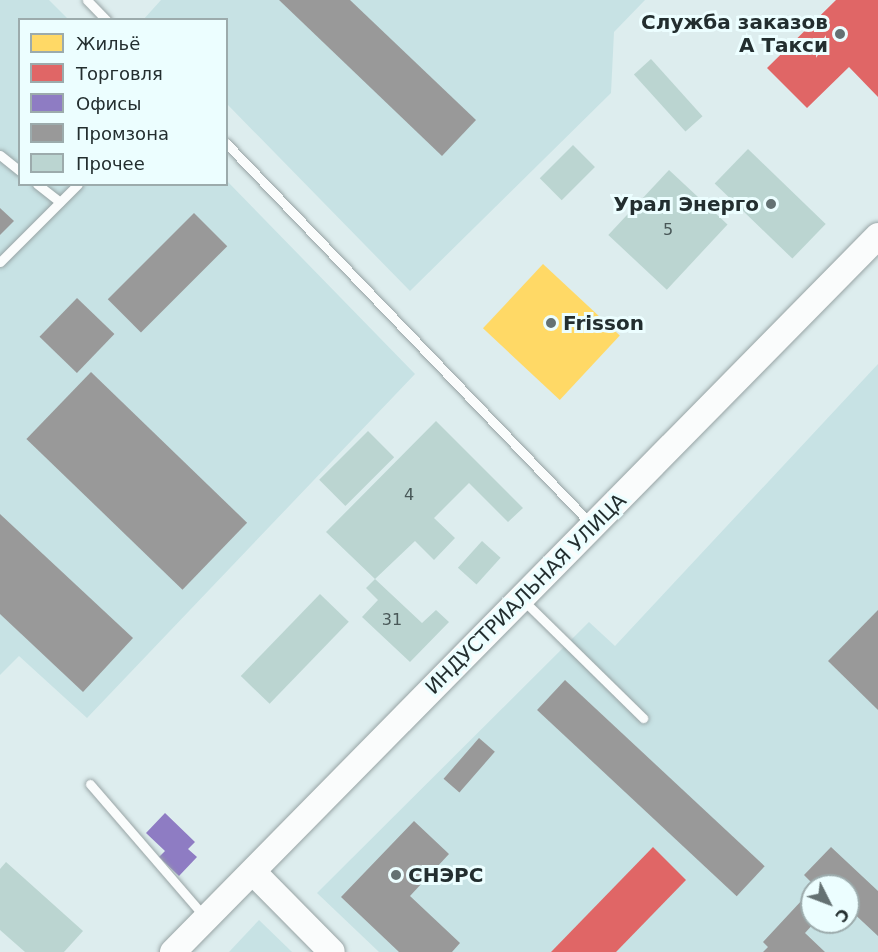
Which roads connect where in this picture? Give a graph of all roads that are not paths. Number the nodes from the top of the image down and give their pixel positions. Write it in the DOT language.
graph roads {
  1 [pos="87,0"];
  2 [pos="104,18"];
  3 [pos="228,145"];
  4 [pos="0,155"];
  5 [pos="18,169"];
  6 [pos="40,186"];
  7 [pos="76,186"];
  8 [pos="60,202"];
  9 [pos="878,236"];
  10 [pos="0,262"];
  11 [pos="593,526"];
  12 [pos="522,598"];
  13 [pos="643,718"];
  14 [pos="90,784"];
  15 [pos="253,872"];
  16 [pos="206,918"];
  17 [pos="174,952"];
  18 [pos="332,952"];
  1 -- 2 [label="lane"];
  3 -- 11 [label="lane"];
  4 -- 5 [label="lane"];
  6 -- 8 [label="lane"];
  7 -- 8 [label="lane"];
  8 -- 10 [label="lane"];
  9 -- 11 [label="street, ИНДУСТРИАЛЬНАЯ УЛИЦА"];
  11 -- 12 [label="street, ИНДУСТРИАЛЬНАЯ УЛИЦА"];
  12 -- 13 [label="lane"];
  12 -- 15 [label="street, ИНДУСТРИАЛЬНАЯ УЛИЦА"];
  14 -- 16 [label="lane"];
  15 -- 16 [label="street, ИНДУСТРИАЛЬНАЯ УЛИЦА"];
  15 -- 18 [label="street"];
  16 -- 17 [label="street, ИНДУСТРИАЛЬНАЯ УЛИЦА"];
}
